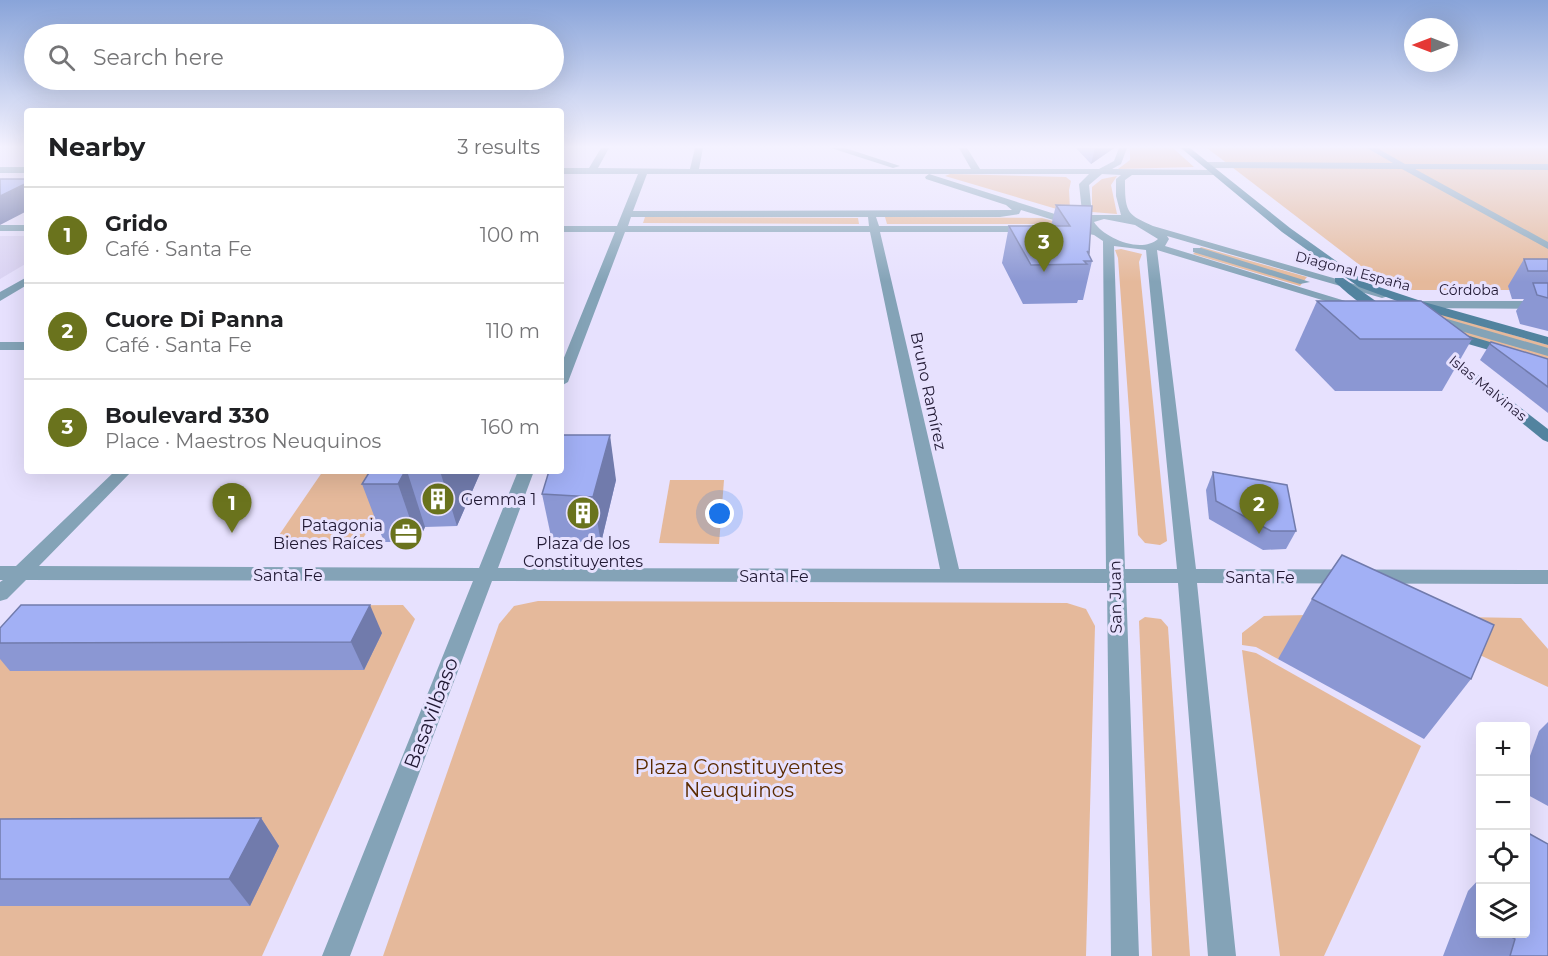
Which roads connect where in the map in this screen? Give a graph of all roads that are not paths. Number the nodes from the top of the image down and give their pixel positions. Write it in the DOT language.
graph roads {
  1 [pos="635,193"];
  2 [pos="978,193"];
  3 [pos="990,193"];
  4 [pos="1086,193"];
  5 [pos="1121,193"];
  6 [pos="1239,193"];
  7 [pos="1452,193"];
  8 [pos="1010,203"];
  9 [pos="627,214"];
  10 [pos="1090,218"];
  11 [pos="873,221"];
  12 [pos="1131,222"];
  13 [pos="0,228"];
  14 [pos="24,228"];
  15 [pos="564,228"];
  16 [pos="621,228"];
  17 [pos="1042,229"];
  18 [pos="1054,229"];
  19 [pos="1286,230"];
  20 [pos="1101,234"];
  21 [pos="1152,240"];
  22 [pos="1548,246"];
  23 [pos="1197,250"];
  24 [pos="1216,264"];
  25 [pos="1164,267"];
  26 [pos="24,282"];
  27 [pos="1304,282"];
  28 [pos="1342,283"];
  29 [pos="1390,296"];
  30 [pos="0,297"];
  31 [pos="1354,305"];
  32 [pos="1373,305"];
  33 [pos="1420,305"];
  34 [pos="1548,305"];
  35 [pos="1396,317"];
  36 [pos="1429,317"];
  37 [pos="1416,324"];
  38 [pos="1521,334"];
  39 [pos="1488,335"];
  40 [pos="1548,341"];
  41 [pos="1432,342"];
  42 [pos="0,346"];
  43 [pos="24,346"];
  44 [pos="568,348"];
  45 [pos="1507,351"];
  46 [pos="1548,352"];
  47 [pos="1548,363"];
  48 [pos="564,367"];
  49 [pos="1548,437"];
  50 [pos="121,474"];
  51 [pos="525,474"];
  52 [pos="0,573"];
  53 [pos="20,574"];
  54 [pos="485,576"];
  55 [pos="951,576"];
  56 [pos="1115,577"];
  57 [pos="1187,577"];
  58 [pos="1548,577"];
  59 [pos="0,594"];
  60 [pos="336,956"];
  61 [pos="1125,956"];
  62 [pos="1222,956"];
  1 -- 9 [label="street"];
  2 -- 8 [label="street, Diagonal España"];
  3 -- 10 [label="street, Diagonal España"];
  4 -- 10 [label="street"];
  5 -- 12 [label="street"];
  6 -- 19 [label="main road"];
  7 -- 22 [label="street"];
  8 -- 11 [label="street"];
  8 -- 20 [label="street, Diagonal España"];
  9 -- 11 [label="street"];
  9 -- 16 [label="street"];
  10 -- 12 [label="street, Diagonal España"];
  10 -- 20 [label="street"];
  11 -- 16 [label="street"];
  11 -- 17 [label="street"];
  11 -- 55 [label="street, Bruno Ramírez"];
  12 -- 21 [label="street, Diagonal España"];
  13 -- 14 [label="street"];
  15 -- 16 [label="street"];
  16 -- 44 [label="street"];
  18 -- 20 [label="street"];
  19 -- 28 [label="main road"];
  19 -- 29 [label="main road"];
  20 -- 21 [label="street, Diagonal España"];
  20 -- 56 [label="street, San Juan"];
  21 -- 24 [label="street, Diagonal España"];
  21 -- 25 [label="street"];
  21 -- 28 [label="street, Diagonal España"];
  23 -- 27 [label="street"];
  24 -- 25 [label="street, Diagonal España"];
  24 -- 31 [label="street, Diagonal España"];
  25 -- 57 [label="street"];
  26 -- 30 [label="street"];
  28 -- 29 [label="street, Diagonal España"];
  28 -- 32 [label="main road"];
  29 -- 33 [label="main road, Diagonal España"];
  31 -- 32 [label="street, Córdoba"];
  31 -- 35 [label="street, Diagonal España"];
  32 -- 33 [label="street, Córdoba"];
  32 -- 35 [label="main road"];
  33 -- 34 [label="street, Córdoba"];
  33 -- 38 [label="main road, Diagonal España"];
  36 -- 39 [label="street"];
  37 -- 45 [label="main road"];
  38 -- 39 [label="main road"];
  38 -- 40 [label="main road, Diagonal España"];
  39 -- 45 [label="main road"];
  39 -- 46 [label="street"];
  41 -- 49 [label="main road, Islas Malvinas"];
  42 -- 43 [label="street"];
  44 -- 48 [label="street"];
  45 -- 47 [label="main road"];
  50 -- 53 [label="street"];
  51 -- 54 [label="street, Basavilbaso"];
  52 -- 53 [label="street, Santa Fe"];
  53 -- 54 [label="street, Santa Fe"];
  53 -- 59 [label="street"];
  54 -- 55 [label="street, Santa Fe"];
  54 -- 60 [label="street, Basavilbaso"];
  55 -- 56 [label="street, Santa Fe"];
  56 -- 57 [label="street, Santa Fe"];
  56 -- 61 [label="street, San Juan"];
  57 -- 58 [label="street, Santa Fe"];
  57 -- 62 [label="street"];
}
